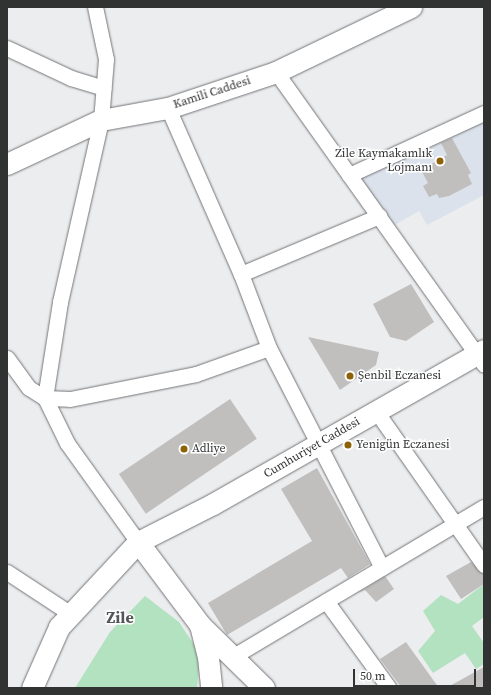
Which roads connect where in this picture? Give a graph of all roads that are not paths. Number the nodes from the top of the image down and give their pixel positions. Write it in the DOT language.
graph roads {
  1 [pos="95,7"];
  2 [pos="411,7"];
  3 [pos="7,48"];
  4 [pos="276,72"];
  5 [pos="104,88"];
  6 [pos="168,108"];
  7 [pos="484,112"];
  8 [pos="101,120"];
  9 [pos="7,164"];
  10 [pos="349,175"];
  11 [pos="378,216"];
  12 [pos="241,274"];
  13 [pos="269,348"];
  14 [pos="481,356"];
  15 [pos="7,358"];
  16 [pos="45,398"];
  17 [pos="376,411"];
  18 [pos="318,444"];
  19 [pos="484,507"];
  20 [pos="454,525"];
  21 [pos="138,542"];
  22 [pos="484,565"];
  23 [pos="382,568"];
  24 [pos="7,572"];
  25 [pos="326,601"];
  26 [pos="71,614"];
  27 [pos="200,625"];
  28 [pos="232,657"];
  29 [pos="32,688"];
  30 [pos="211,688"];
  31 [pos="264,688"];
  32 [pos="389,688"];
  1 -- 5 [label="street"];
  2 -- 4 [label="main road, Kamili Caddesi"];
  3 -- 5 [label="street"];
  4 -- 6 [label="main road, Kamili Caddesi"];
  4 -- 10 [label="street"];
  5 -- 8 [label="street"];
  6 -- 8 [label="main road, Kamili Caddesi"];
  6 -- 12 [label="street"];
  7 -- 10 [label="street"];
  8 -- 9 [label="main road, Kamili Caddesi"];
  8 -- 16 [label="street"];
  10 -- 11 [label="street"];
  11 -- 12 [label="street"];
  11 -- 14 [label="street"];
  12 -- 13 [label="street"];
  13 -- 16 [label="street"];
  13 -- 18 [label="street"];
  14 -- 17 [label="main road, Cumhuriyet Caddesi"];
  15 -- 16 [label="street"];
  16 -- 21 [label="street"];
  17 -- 18 [label="main road, Cumhuriyet Caddesi"];
  17 -- 20 [label="street"];
  18 -- 21 [label="main road, Cumhuriyet Caddesi"];
  18 -- 23 [label="street"];
  19 -- 20 [label="street"];
  20 -- 22 [label="street"];
  20 -- 23 [label="street"];
  21 -- 26 [label="main road"];
  21 -- 27 [label="main road"];
  23 -- 25 [label="street"];
  24 -- 26 [label="street"];
  25 -- 28 [label="street"];
  25 -- 32 [label="street"];
  26 -- 29 [label="main road"];
  27 -- 28 [label="main road"];
  27 -- 30 [label="main road"];
  28 -- 31 [label="main road"];
}
